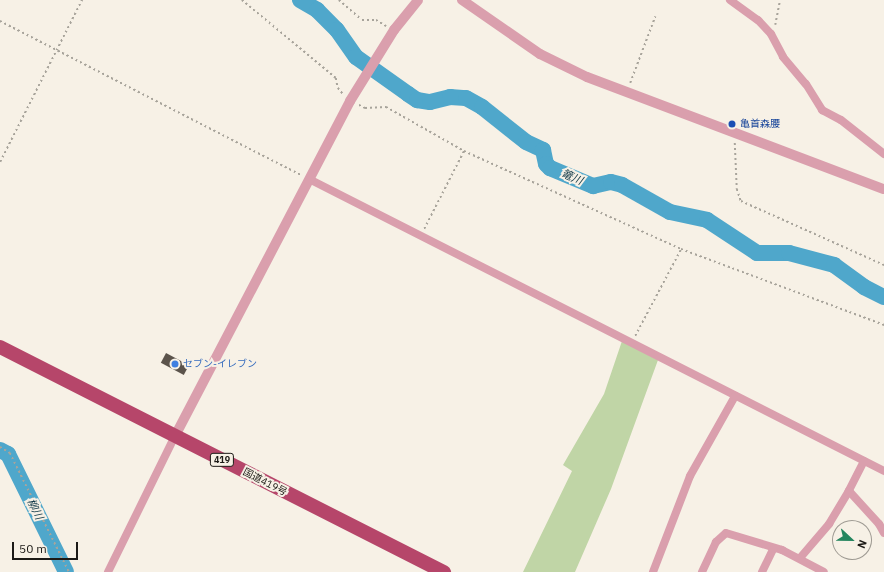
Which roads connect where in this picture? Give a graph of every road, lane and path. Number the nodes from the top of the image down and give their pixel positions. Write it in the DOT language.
graph roads {
  1 [pos="82,0"];
  2 [pos="242,0"];
  3 [pos="339,0"];
  4 [pos="418,0"];
  5 [pos="462,0"];
  6 [pos="730,0"];
  7 [pos="780,0"];
  8 [pos="655,17"];
  9 [pos="0,21"];
  10 [pos="394,30"];
  11 [pos="771,34"];
  12 [pos="57,50"];
  13 [pos="626,92"];
  14 [pos="350,101"];
  15 [pos="735,133"];
  16 [pos="464,151"];
  17 [pos="884,154"];
  18 [pos="0,162"];
  19 [pos="309,179"];
  20 [pos="884,189"];
  21 [pos="421,236"];
  22 [pos="681,249"];
  23 [pos="884,264"];
  24 [pos="884,325"];
  25 [pos="632,343"];
  26 [pos="0,347"];
  27 [pos="735,396"];
  28 [pos="175,436"];
  29 [pos="0,447"];
  30 [pos="864,461"];
  31 [pos="884,470"];
  32 [pos="850,491"];
  33 [pos="884,533"];
  34 [pos="773,549"];
  35 [pos="800,558"];
  36 [pos="69,572"];
  37 [pos="108,572"];
  38 [pos="444,572"];
  39 [pos="653,572"];
  40 [pos="702,572"];
  41 [pos="762,572"];
  42 [pos="824,572"];
  1 -- 12 [label="path"];
  2 -- 14 [label="path"];
  3 -- 10 [label="path"];
  4 -- 10 [label="street"];
  5 -- 13 [label="street"];
  6 -- 11 [label="street"];
  7 -- 11 [label="path"];
  8 -- 13 [label="path"];
  9 -- 12 [label="path"];
  10 -- 14 [label="street"];
  11 -- 17 [label="street"];
  12 -- 18 [label="path"];
  12 -- 19 [label="path"];
  13 -- 15 [label="street"];
  14 -- 16 [label="path"];
  14 -- 19 [label="street"];
  15 -- 20 [label="street"];
  15 -- 23 [label="path"];
  16 -- 21 [label="path"];
  16 -- 22 [label="path"];
  19 -- 21 [label="street"];
  19 -- 28 [label="street"];
  21 -- 25 [label="street"];
  22 -- 24 [label="path"];
  22 -- 25 [label="path"];
  25 -- 27 [label="street"];
  26 -- 28 [label="highway, 国道419号 / 419"];
  27 -- 30 [label="street"];
  27 -- 39 [label="street"];
  28 -- 37 [label="street"];
  28 -- 38 [label="highway, 国道419号 / 419"];
  29 -- 36 [label="path"];
  30 -- 31 [label="street"];
  30 -- 32 [label="street"];
  32 -- 33 [label="street"];
  32 -- 35 [label="street"];
  34 -- 35 [label="street"];
  34 -- 40 [label="street"];
  34 -- 41 [label="street"];
  35 -- 42 [label="street"];
}
